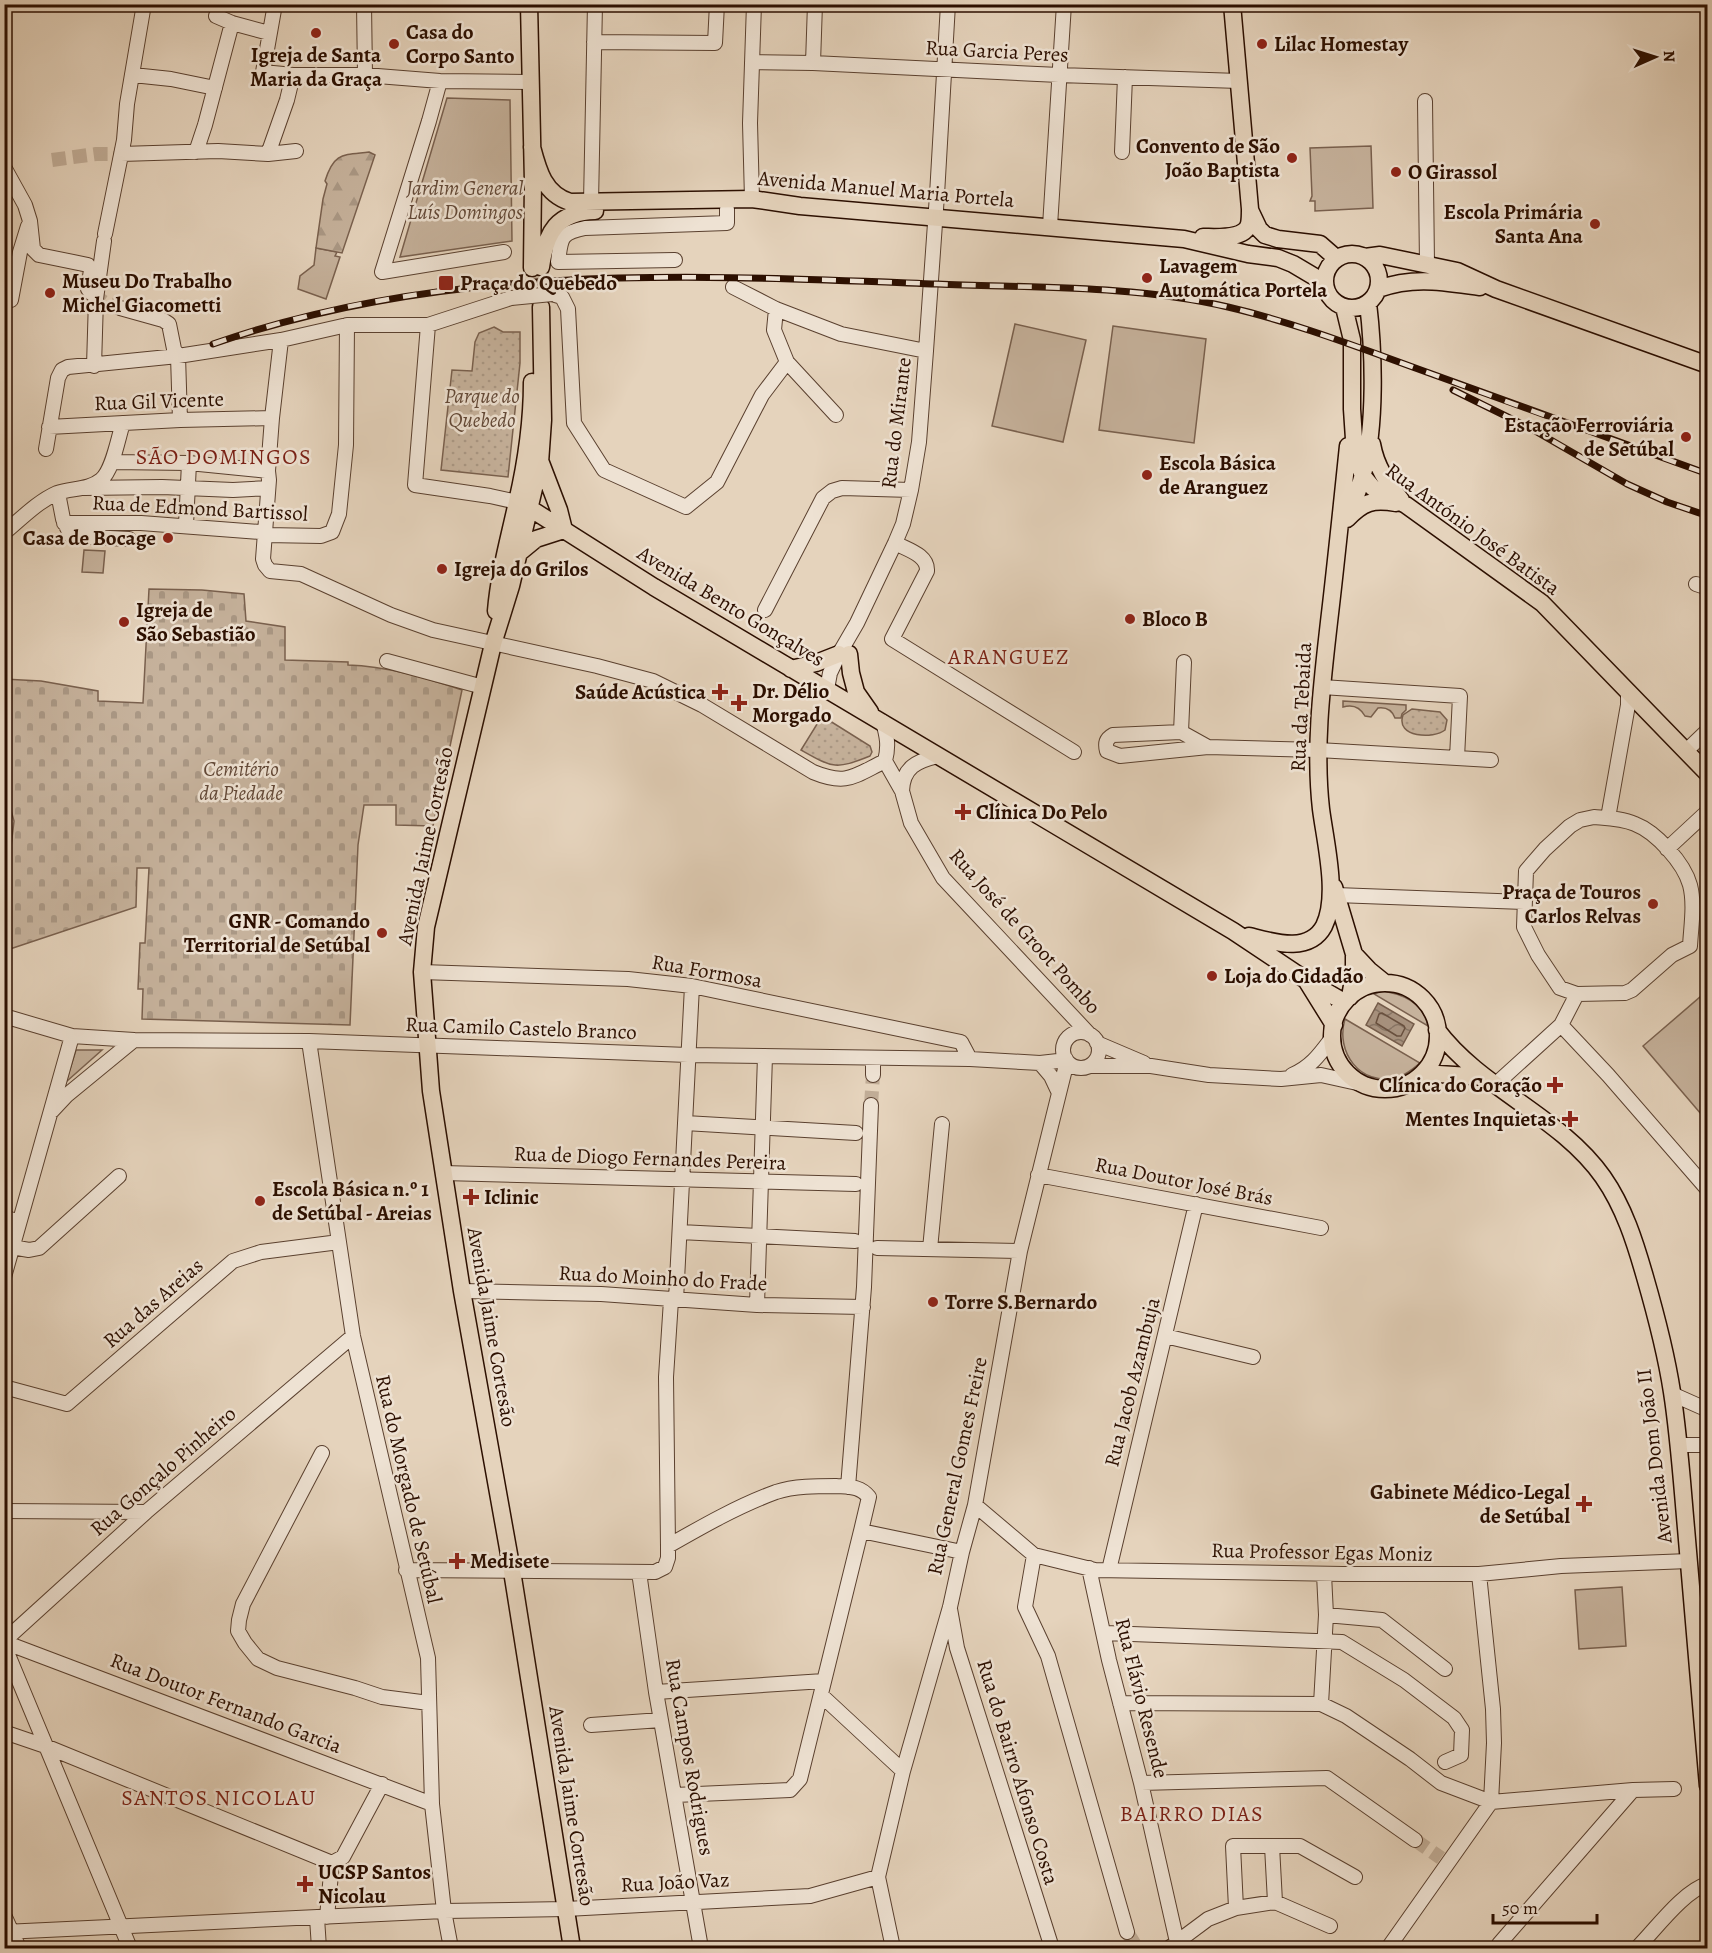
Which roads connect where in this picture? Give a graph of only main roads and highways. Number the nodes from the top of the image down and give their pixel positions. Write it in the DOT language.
graph roads {
  1 [pos="529,4"];
  2 [pos="1232,4"];
  3 [pos="532,147"];
  4 [pos="800,206"];
  5 [pos="1250,209"];
  6 [pos="1184,239"];
  7 [pos="1365,257"];
  8 [pos="1336,258"];
  9 [pos="1325,283"];
  10 [pos="1496,289"];
  11 [pos="1373,296"];
  12 [pos="1344,307"];
  13 [pos="1704,363"];
  14 [pos="1352,409"];
  15 [pos="1370,435"];
  16 [pos="540,463"];
  17 [pos="1363,476"];
  18 [pos="1406,505"];
  19 [pos="524,506"];
  20 [pos="1346,521"];
  21 [pos="564,530"];
  22 [pos="1339,538"];
  23 [pos="519,553"];
  24 [pos="493,644"];
  25 [pos="791,669"];
  26 [pos="877,719"];
  27 [pos="1707,774"];
  28 [pos="1330,878"];
  29 [pos="1233,931"];
  30 [pos="1354,954"];
  31 [pos="1306,980"];
  32 [pos="1384,983"];
  33 [pos="1347,1000"];
  34 [pos="1437,1030"];
  35 [pos="1333,1031"];
  36 [pos="1423,1072"];
  37 [pos="1492,1081"];
  38 [pos="1707,1786"];
  39 [pos="572,1948"];
  1 -- 3 [label="main road"];
  2 -- 5 [label="main road"];
  3 -- 4 [label="main road, Avenida Manuel Maria Portela"];
  3 -- 4 [label="main road"];
  4 -- 6 [label="main road, Avenida Manuel Maria Portela"];
  5 -- 6 [label="main road, Avenida Manuel Maria Portela"];
  5 -- 8 [label="main road"];
  6 -- 9 [label="main road, Avenida Manuel Maria Portela"];
  7 -- 8 [label="main road"];
  7 -- 10 [label="main road"];
  7 -- 11 [label="main road"];
  8 -- 9 [label="main road"];
  9 -- 12 [label="main road"];
  10 -- 11 [label="main road"];
  10 -- 13 [label="main road"];
  11 -- 12 [label="main road"];
  11 -- 15 [label="main road, Rua António José Batista"];
  12 -- 14 [label="main road"];
  14 -- 17 [label="main road, Rua António José Batista"];
  14 -- 22 [label="main road"];
  15 -- 17 [label="main road, Rua António José Batista"];
  15 -- 18 [label="main road"];
  16 -- 19 [label="main road, Avenida Jaime Cortesão"];
  16 -- 19 [label="main road, Avenida Jaime Cortesão"];
  16 -- 21 [label="main road"];
  17 -- 18 [label="main road, Rua António José Batista"];
  17 -- 20 [label="main road, Rua António José Batista"];
  18 -- 20 [label="main road"];
  18 -- 27 [label="main road, Rua António José Batista"];
  19 -- 21 [label="main road, Avenida Bento Gonçalves"];
  19 -- 23 [label="main road, Avenida Jaime Cortesão"];
  19 -- 24 [label="main road, Avenida Jaime Cortesão"];
  20 -- 22 [label="main road, Rua António José Batista"];
  21 -- 23 [label="main road"];
  21 -- 25 [label="main road, Avenida Bento Gonçalves"];
  22 -- 28 [label="main road, Rua da Tebaida"];
  23 -- 24 [label="main road, Avenida Jaime Cortesão"];
  24 -- 39 [label="main road, Avenida Jaime Cortesão"];
  25 -- 26 [label="main road, Avenida Bento Gonçalves"];
  25 -- 26 [label="main road"];
  26 -- 29 [label="main road, Avenida Bento Gonçalves"];
  28 -- 29 [label="main road"];
  28 -- 30 [label="main road"];
  29 -- 31 [label="main road"];
  30 -- 32 [label="main road"];
  30 -- 33 [label="main road"];
  31 -- 33 [label="main road"];
  31 -- 35 [label="main road"];
  32 -- 33 [label="main road"];
  32 -- 34 [label="main road"];
  33 -- 35 [label="main road"];
  34 -- 36 [label="main road"];
  34 -- 37 [label="main road, Avenida Dom João II"];
  35 -- 36 [label="main road"];
  36 -- 37 [label="main road"];
  37 -- 38 [label="main road, Avenida Dom João II"];
}
